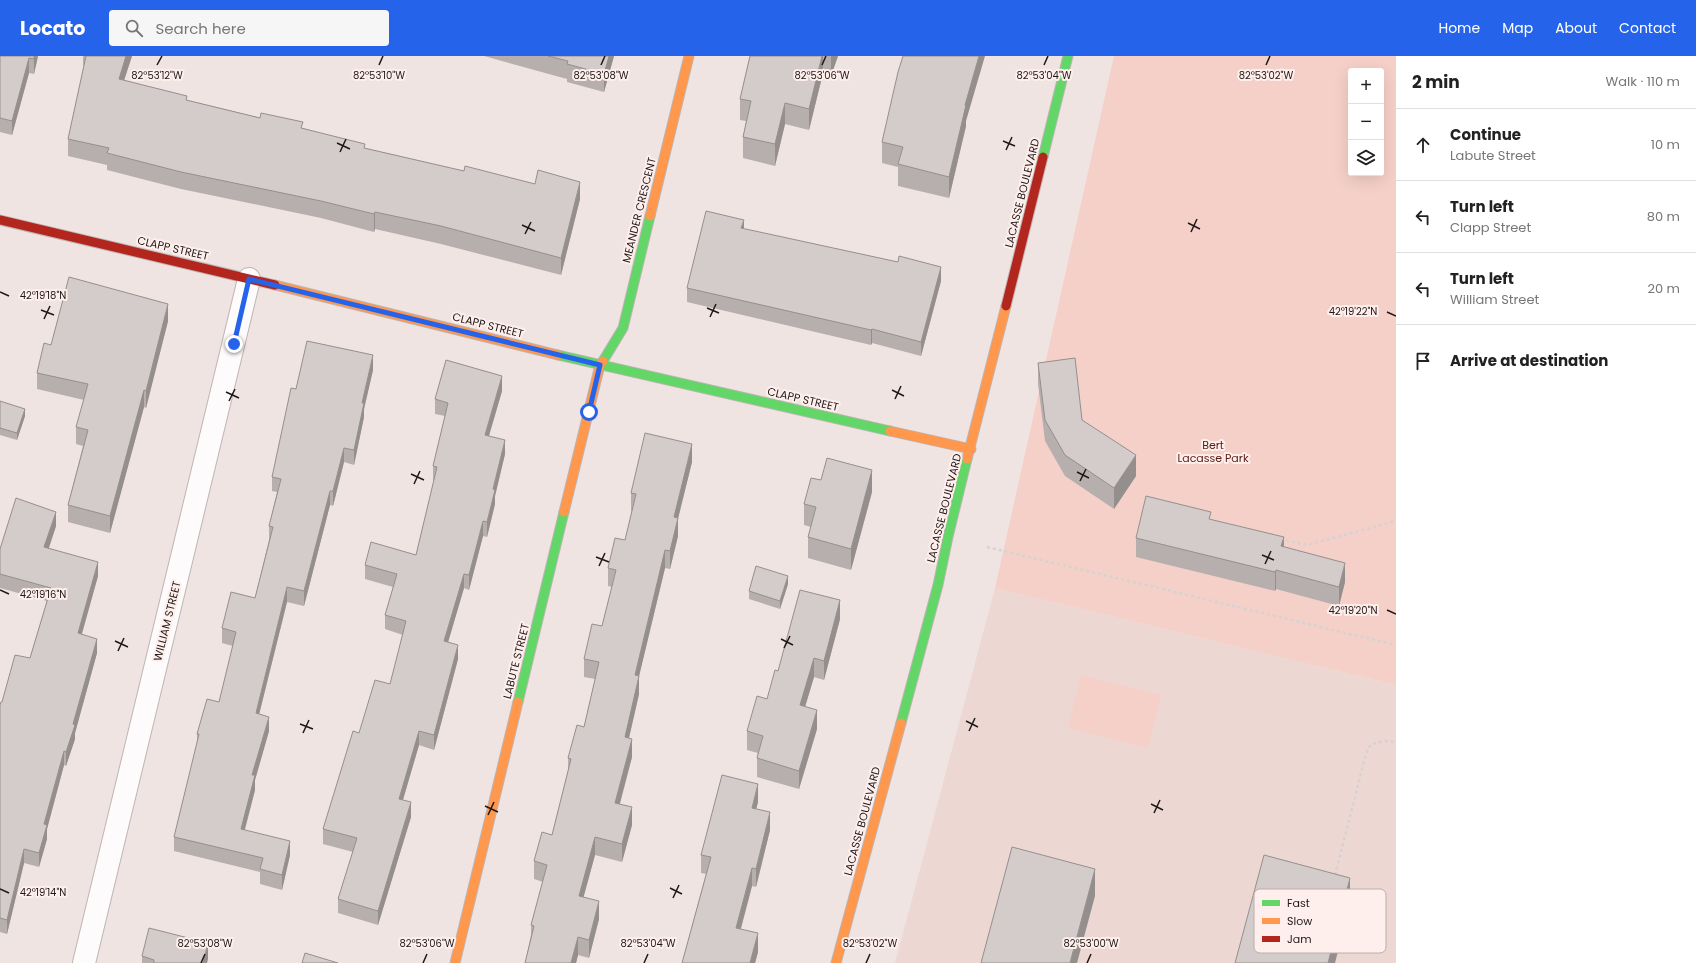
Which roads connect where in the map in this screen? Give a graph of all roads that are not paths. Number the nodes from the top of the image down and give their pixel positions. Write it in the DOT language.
graph roads {
  1 [pos="689,56"];
  2 [pos="1068,56"];
  3 [pos="0,220"];
  4 [pos="249,279"];
  5 [pos="600,365"];
  6 [pos="971,448"];
  7 [pos="84,963"];
  8 [pos="455,963"];
  9 [pos="836,963"];
  1 -- 5 [label="street, MEANDER CRESCENT"];
  2 -- 6 [label="street, LACASSE BOULEVARD"];
  3 -- 4 [label="street, CLAPP STREET"];
  4 -- 5 [label="street, CLAPP STREET"];
  4 -- 7 [label="street, WILLIAM STREET"];
  5 -- 6 [label="street, CLAPP STREET"];
  5 -- 8 [label="street, LABUTE STREET"];
  6 -- 9 [label="street, LACASSE BOULEVARD"];
}
